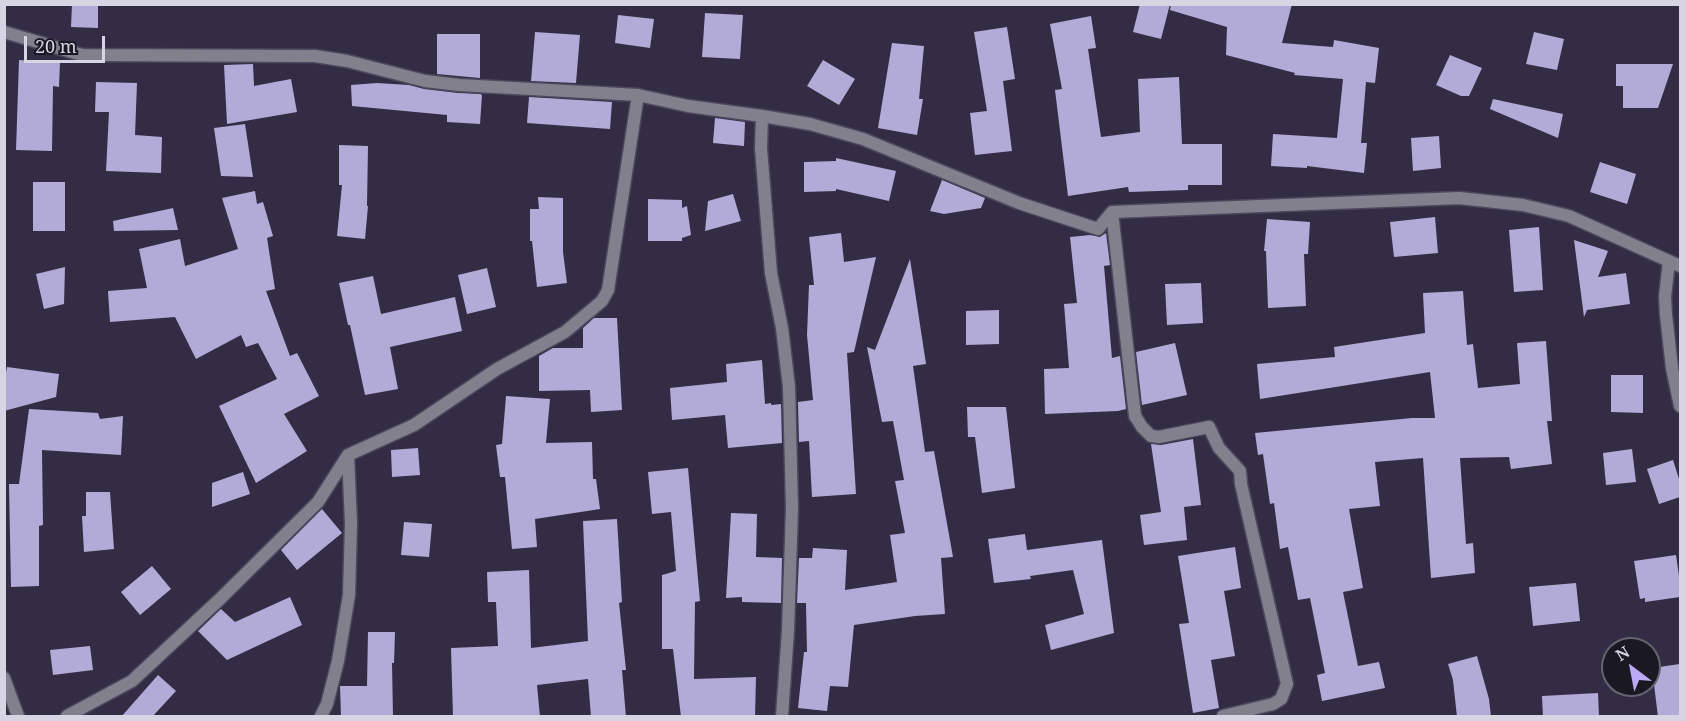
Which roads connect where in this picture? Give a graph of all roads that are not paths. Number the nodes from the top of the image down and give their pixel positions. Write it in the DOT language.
graph roads {
  1 [pos="4,33"];
  2 [pos="638,95"];
  3 [pos="762,116"];
  4 [pos="1112,212"];
  5 [pos="1675,263"];
  6 [pos="1680,406"];
  7 [pos="348,455"];
  8 [pos="4,678"];
  9 [pos="18,717"];
  10 [pos="67,717"];
  11 [pos="321,717"];
  12 [pos="782,717"];
  13 [pos="1223,717"];
  1 -- 2 [label="street"];
  2 -- 3 [label="street"];
  2 -- 7 [label="street"];
  3 -- 4 [label="street"];
  3 -- 12 [label="street"];
  4 -- 5 [label="street"];
  4 -- 13 [label="street"];
  5 -- 6 [label="street"];
  7 -- 10 [label="street"];
  7 -- 11 [label="street"];
  8 -- 9 [label="street"];
}
